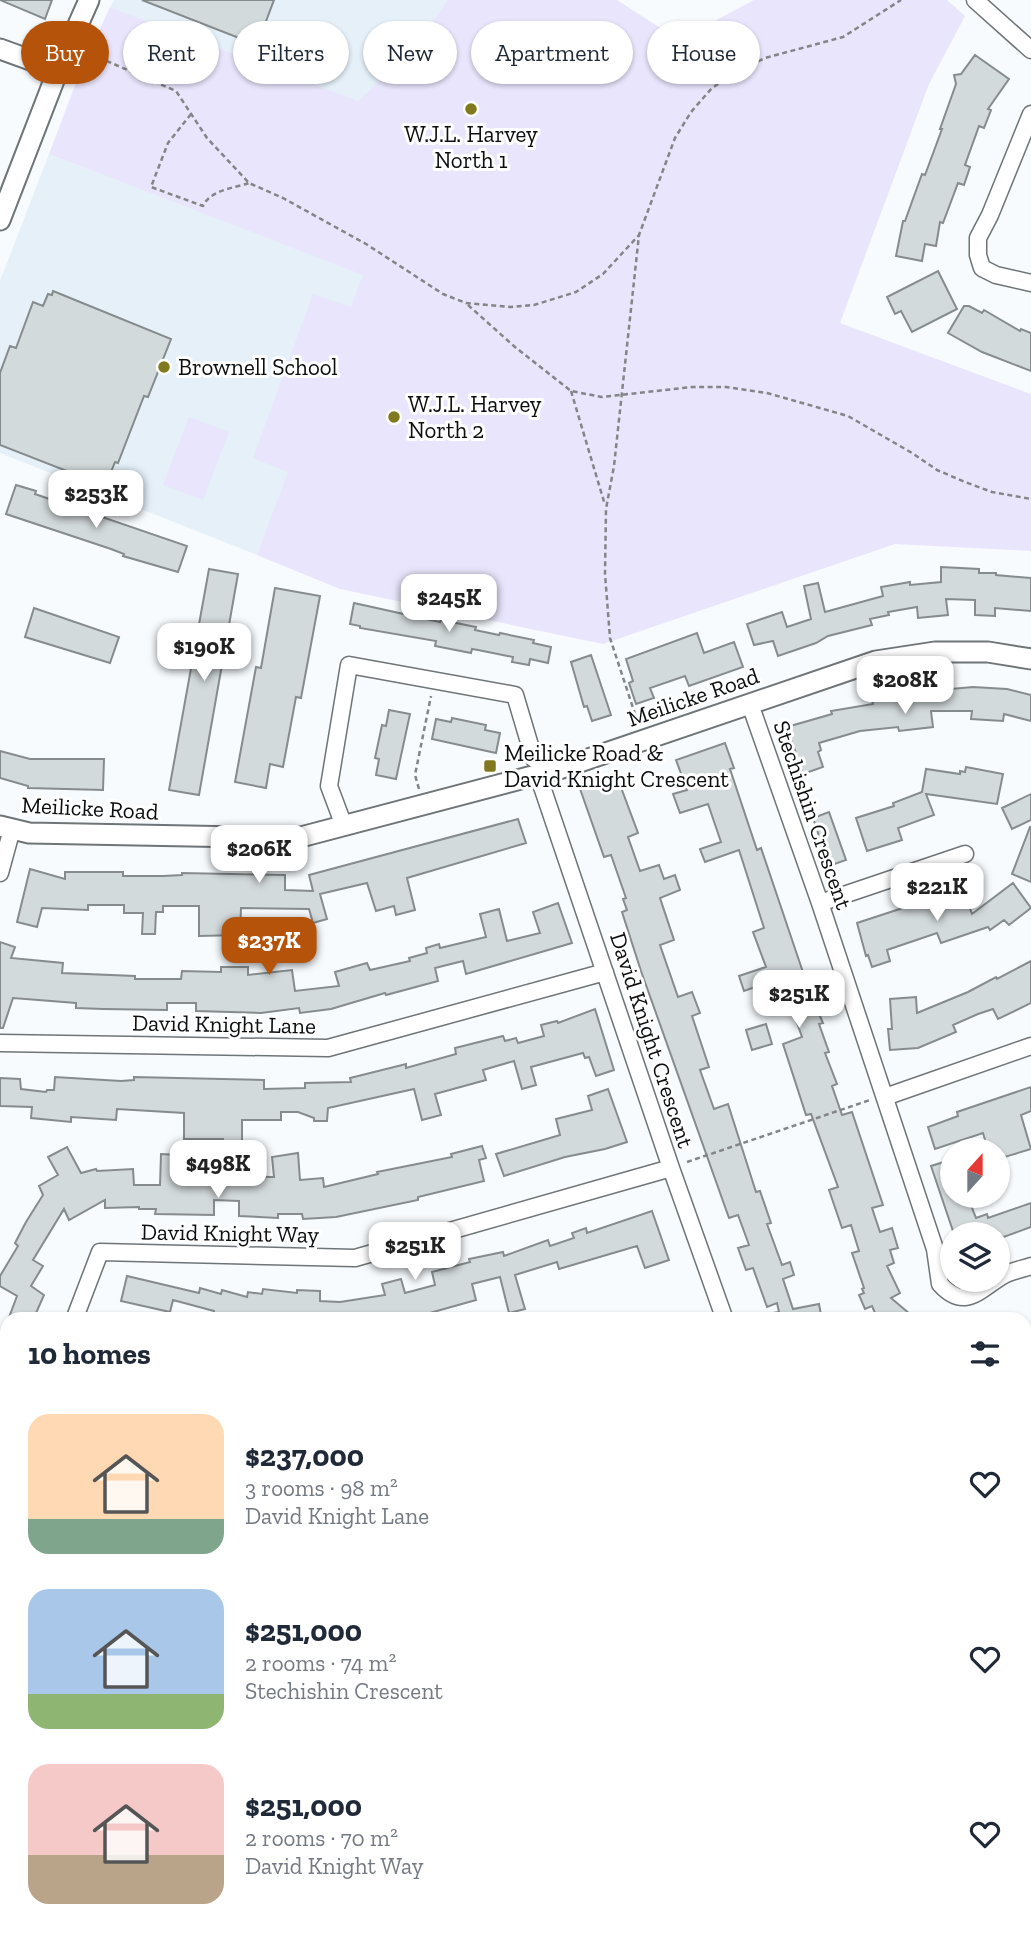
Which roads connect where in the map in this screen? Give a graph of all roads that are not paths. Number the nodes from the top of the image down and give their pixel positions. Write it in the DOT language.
graph roads {
  1 [pos="89,0"];
  2 [pos="975,0"];
  3 [pos="80,21"];
  4 [pos="0,49"];
  5 [pos="1031,50"];
  6 [pos="21,57"];
  7 [pos="53,84"];
  8 [pos="1031,114"];
  9 [pos="0,219"];
  10 [pos="1031,283"];
  11 [pos="1031,659"];
  12 [pos="750,704"];
  13 [pos="536,767"];
  14 [pos="344,826"];
  15 [pos="6,828"];
  16 [pos="965,854"];
  17 [pos="0,873"];
  18 [pos="820,904"];
  19 [pos="605,972"];
  20 [pos="0,1043"];
  21 [pos="1031,1046"];
  22 [pos="885,1097"];
  23 [pos="671,1168"];
  24 [pos="1031,1266"];
  25 [pos="77,1312"];
  26 [pos="722,1312"];
  1 -- 3 [label="street"];
  2 -- 5 [label="street"];
  4 -- 6 [label="street"];
  7 -- 9 [label="street"];
  8 -- 10 [label="street"];
  11 -- 12 [label="street, Meilicke Road"];
  12 -- 13 [label="street, Meilicke Road"];
  12 -- 18 [label="street, Stechishin Crescent"];
  13 -- 14 [label="street, Meilicke Road"];
  13 -- 14 [label="street, David Knight Crescent"];
  13 -- 19 [label="street, David Knight Crescent"];
  14 -- 15 [label="street, Meilicke Road"];
  15 -- 17 [label="street"];
  16 -- 18 [label="street"];
  18 -- 22 [label="street, Stechishin Crescent"];
  19 -- 20 [label="street, David Knight Lane"];
  19 -- 23 [label="street, David Knight Crescent"];
  21 -- 22 [label="street"];
  22 -- 24 [label="street, Stechishin Crescent"];
  23 -- 25 [label="street, David Knight Way"];
  23 -- 26 [label="street, David Knight Crescent"];
}
